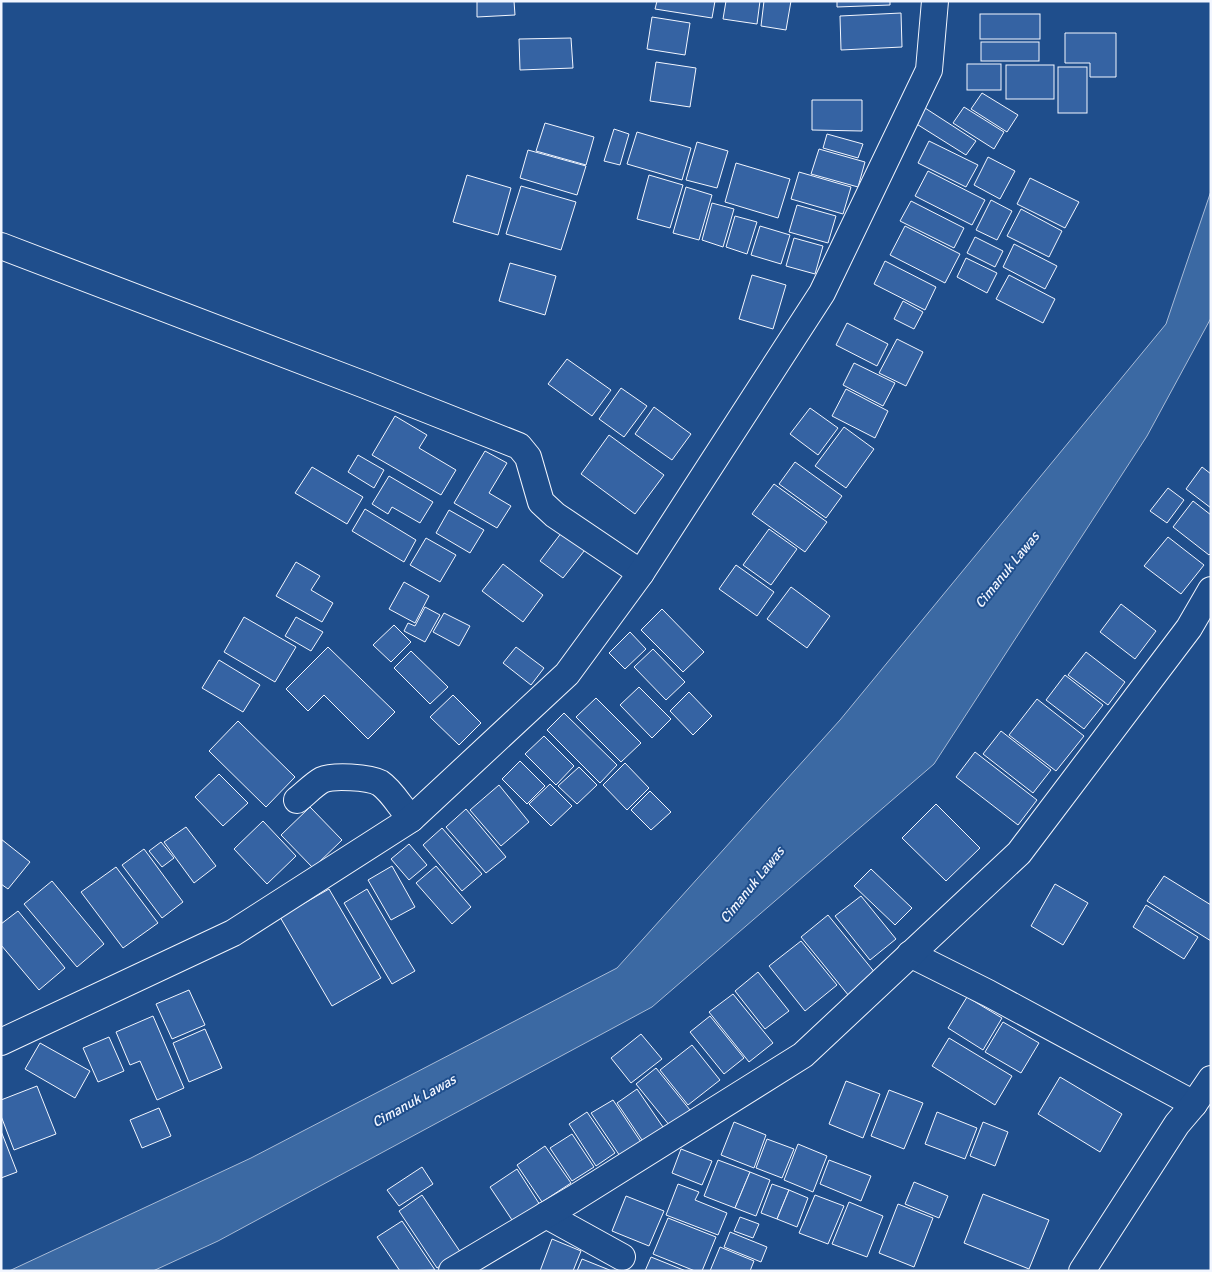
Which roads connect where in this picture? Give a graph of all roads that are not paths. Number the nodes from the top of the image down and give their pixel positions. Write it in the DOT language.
graph roads {
  1 [pos="935,1"];
  2 [pos="1,246"];
  3 [pos="641,573"];
  4 [pos="1211,590"];
  5 [pos="298,800"];
  6 [pos="410,819"];
  7 [pos="910,954"];
  8 [pos="1,1042"];
  9 [pos="1211,1079"];
  10 [pos="1194,1104"];
  11 [pos="546,1215"];
  12 [pos="622,1257"];
  13 [pos="452,1271"];
  14 [pos="1082,1271"];
  1 -- 3 [label="street"];
  2 -- 3 [label="street"];
  3 -- 6 [label="street"];
  4 -- 7 [label="street"];
  5 -- 6 [label="street"];
  6 -- 8 [label="street"];
  7 -- 10 [label="street"];
  7 -- 11 [label="street"];
  9 -- 10 [label="street"];
  10 -- 14 [label="street"];
  11 -- 12 [label="street"];
  11 -- 13 [label="street"];
}
